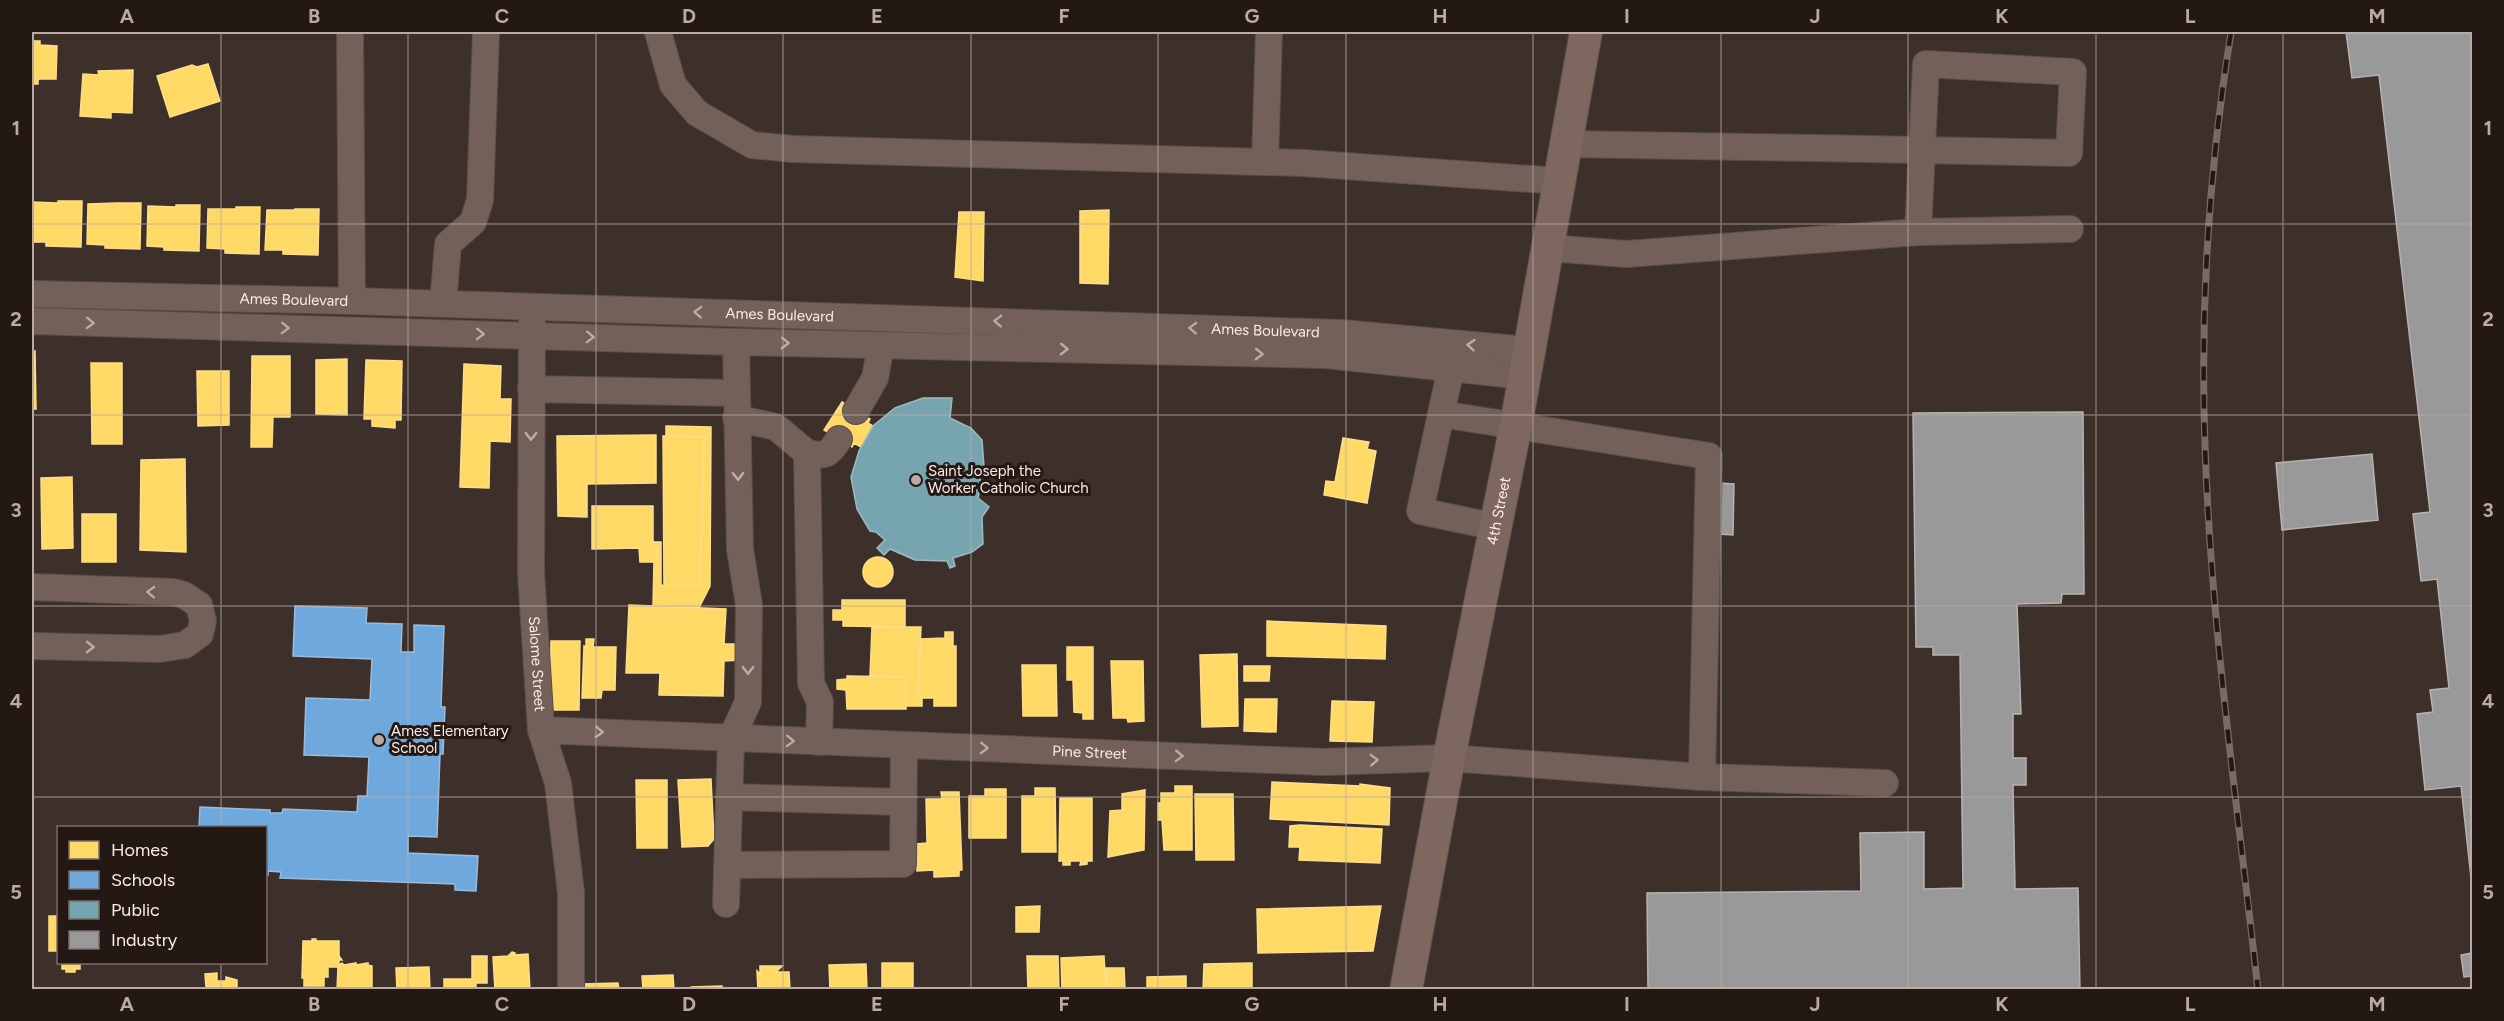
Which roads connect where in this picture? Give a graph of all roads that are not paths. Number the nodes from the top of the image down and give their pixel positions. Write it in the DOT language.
graph roads {
  1 [pos="350,32"];
  2 [pos="486,32"];
  3 [pos="658,32"];
  4 [pos="1269,32"];
  5 [pos="1586,32"];
  6 [pos="1566,144"];
  7 [pos="1922,150"];
  8 [pos="1265,162"];
  9 [pos="1559,181"];
  10 [pos="2070,229"];
  11 [pos="1918,232"];
  12 [pos="1548,248"];
  13 [pos="32,294"];
  14 [pos="352,301"];
  15 [pos="443,304"];
  16 [pos="533,306"];
  17 [pos="32,321"];
  18 [pos="532,335"];
  19 [pos="736,342"];
  20 [pos="881,345"];
  21 [pos="1527,363"];
  22 [pos="1451,368"];
  23 [pos="531,389"];
  24 [pos="736,405"];
  25 [pos="856,411"];
  26 [pos="1441,414"];
  27 [pos="1516,425"];
  28 [pos="839,439"];
  29 [pos="807,453"];
  30 [pos="1496,527"];
  31 [pos="32,587"];
  32 [pos="32,646"];
  33 [pos="541,730"];
  34 [pos="731,739"];
  35 [pos="819,742"];
  36 [pos="904,745"];
  37 [pos="1449,758"];
  38 [pos="1702,777"];
  39 [pos="1885,783"];
  40 [pos="729,797"];
  41 [pos="903,802"];
  42 [pos="728,865"];
  43 [pos="726,904"];
  44 [pos="571,990"];
  45 [pos="1406,990"];
  1 -- 14 [label="street"];
  2 -- 15 [label="street"];
  3 -- 8 [label="street"];
  4 -- 8 [label="street"];
  5 -- 6 [label="main road, 4th Street"];
  6 -- 7 [label="street"];
  6 -- 9 [label="main road, 4th Street"];
  7 -- 7 [label="street"];
  7 -- 11 [label="street"];
  8 -- 9 [label="street"];
  9 -- 12 [label="main road, 4th Street"];
  10 -- 11 [label="street"];
  11 -- 12 [label="street"];
  12 -- 21 [label="main road, 4th Street"];
  13 -- 14 [label="street, Ames Boulevard"];
  14 -- 15 [label="street, Ames Boulevard"];
  15 -- 16 [label="street, Ames Boulevard"];
  16 -- 18 [label="street, Salome Street"];
  21 -- 16 [label="street, Ames Boulevard, one-way"];
  17 -- 18 [label="street, Ames Boulevard, one-way"];
  18 -- 19 [label="street, Ames Boulevard, one-way"];
  18 -- 23 [label="street, Salome Street"];
  19 -- 20 [label="street, Ames Boulevard, one-way"];
  19 -- 24 [label="street"];
  20 -- 22 [label="street, Ames Boulevard, one-way"];
  20 -- 25 [label="street"];
  21 -- 22 [label="street, Ames Boulevard"];
  21 -- 27 [label="main road, 4th Street"];
  22 -- 26 [label="street"];
  23 -- 24 [label="street"];
  23 -- 33 [label="street, Salome Street, one-way"];
  24 -- 29 [label="street"];
  24 -- 34 [label="street, one-way"];
  26 -- 27 [label="street"];
  26 -- 30 [label="street"];
  27 -- 30 [label="main road, 4th Street"];
  27 -- 38 [label="street"];
  28 -- 29 [label="street"];
  29 -- 35 [label="street"];
  30 -- 37 [label="main road, 4th Street"];
  32 -- 31 [label="street, one-way"];
  33 -- 34 [label="street, Pine Street, one-way"];
  33 -- 44 [label="street, Salome Street"];
  34 -- 35 [label="street, Pine Street, one-way"];
  34 -- 40 [label="street"];
  35 -- 36 [label="street, Pine Street"];
  36 -- 37 [label="street, Pine Street, one-way"];
  36 -- 41 [label="street"];
  37 -- 38 [label="street, Pine Street"];
  37 -- 45 [label="main road, 4th Street"];
  38 -- 39 [label="street, Pine Street"];
  40 -- 41 [label="street"];
  40 -- 42 [label="street"];
  41 -- 42 [label="street"];
  42 -- 43 [label="street"];
}
